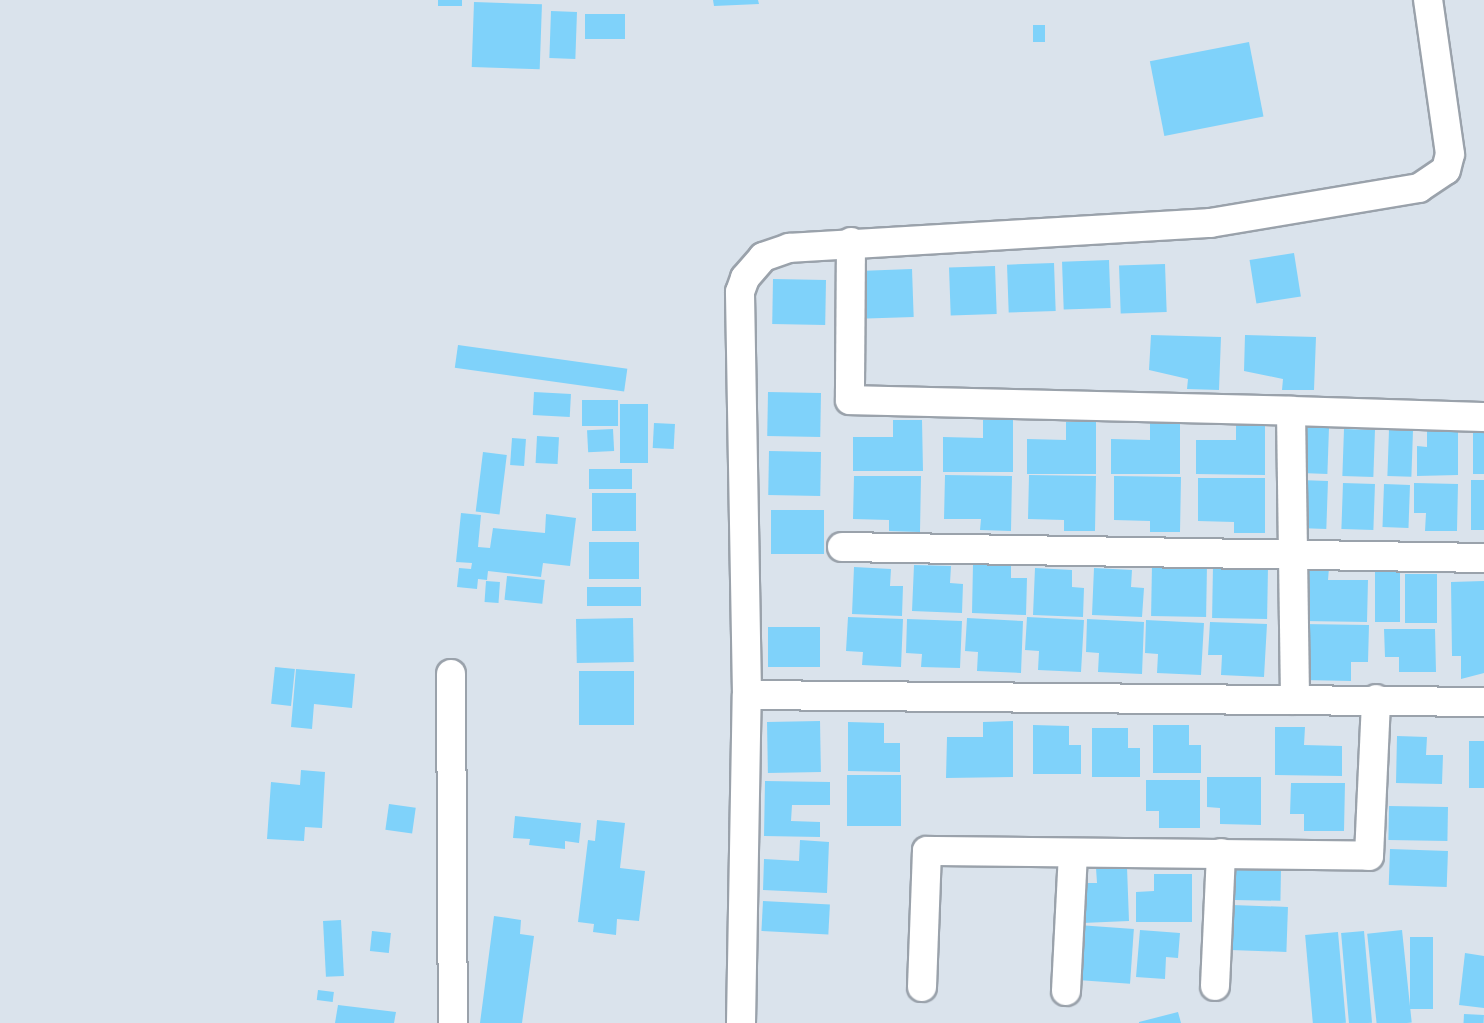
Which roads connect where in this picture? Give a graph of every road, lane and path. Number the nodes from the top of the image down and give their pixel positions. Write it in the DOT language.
graph roads {
  1 [pos="1428,0"];
  2 [pos="851,242"];
  3 [pos="1291,411"];
  4 [pos="1484,417"];
  5 [pos="842,547"];
  6 [pos="1296,554"];
  7 [pos="1484,558"];
  8 [pos="451,674"];
  9 [pos="747,695"];
  10 [pos="1295,699"];
  11 [pos="1376,699"];
  12 [pos="1484,702"];
  13 [pos="1221,852"];
  14 [pos="1074,854"];
  15 [pos="1215,986"];
  16 [pos="922,987"];
  17 [pos="1066,991"];
  18 [pos="453,1023"];
  19 [pos="741,1023"];
  1 -- 2 [label="street"];
  2 -- 3 [label="street"];
  2 -- 9 [label="street"];
  3 -- 4 [label="street"];
  3 -- 6 [label="street"];
  5 -- 6 [label="street"];
  6 -- 7 [label="street"];
  6 -- 10 [label="street"];
  8 -- 18 [label="street"];
  9 -- 10 [label="street"];
  9 -- 19 [label="street"];
  10 -- 11 [label="street"];
  11 -- 12 [label="street"];
  11 -- 13 [label="street"];
  13 -- 14 [label="street"];
  13 -- 15 [label="street"];
  14 -- 16 [label="street"];
  14 -- 17 [label="street"];
}
